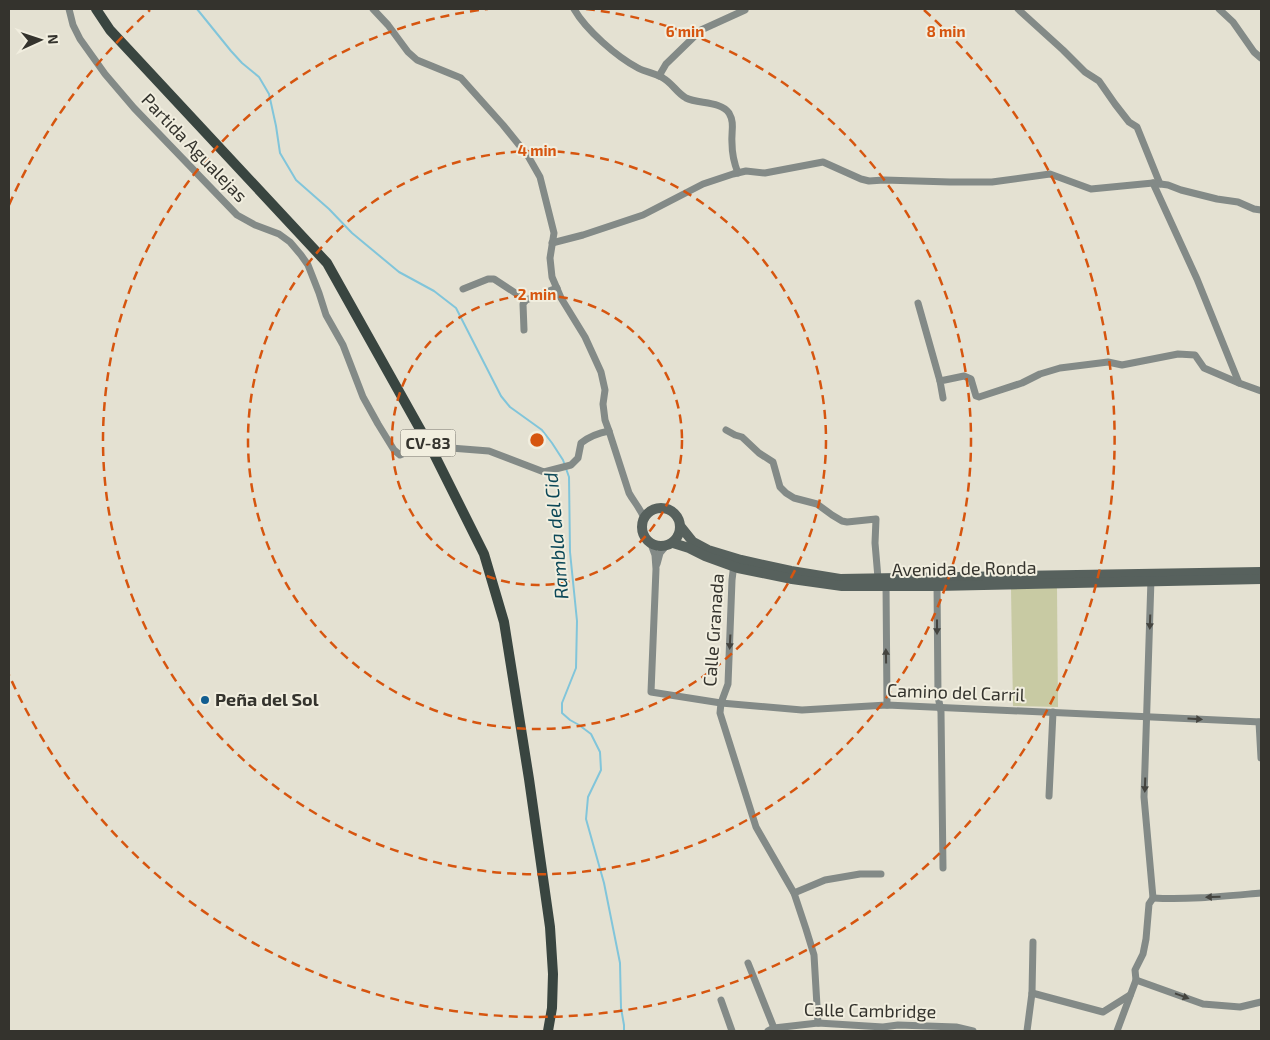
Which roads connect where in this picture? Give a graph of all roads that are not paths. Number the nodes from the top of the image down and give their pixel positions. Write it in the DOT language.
graph roads {
  1 [pos="69,9"];
  2 [pos="96,9"];
  3 [pos="373,9"];
  4 [pos="574,9"];
  5 [pos="1018,9"];
  6 [pos="1219,9"];
  7 [pos="745,10"];
  8 [pos="1261,58"];
  9 [pos="659,76"];
  10 [pos="738,173"];
  11 [pos="1157,183"];
  12 [pos="1261,210"];
  13 [pos="552,243"];
  14 [pos="557,288"];
  15 [pos="463,289"];
  16 [pos="526,300"];
  17 [pos="918,303"];
  18 [pos="524,330"];
  19 [pos="940,381"];
  20 [pos="1239,383"];
  21 [pos="1261,391"];
  22 [pos="944,398"];
  23 [pos="726,430"];
  24 [pos="609,431"];
  25 [pos="645,512"];
  26 [pos="681,527"];
  27 [pos="652,544"];
  28 [pos="669,545"];
  29 [pos="735,562"];
  30 [pos="656,569"];
  31 [pos="1261,572"];
  32 [pos="1151,578"];
  33 [pos="1261,579"];
  34 [pos="883,581"];
  35 [pos="937,582"];
  36 [pos="721,703"];
  37 [pos="887,705"];
  38 [pos="939,707"];
  39 [pos="1052,712"];
  40 [pos="1147,716"];
  41 [pos="1260,722"];
  42 [pos="1261,758"];
  43 [pos="1049,796"];
  44 [pos="943,868"];
  45 [pos="881,874"];
  46 [pos="794,893"];
  47 [pos="1261,893"];
  48 [pos="1153,898"];
  49 [pos="1033,942"];
  50 [pos="748,963"];
  51 [pos="553,974"];
  52 [pos="1136,980"];
  53 [pos="1032,993"];
  54 [pos="1130,995"];
  55 [pos="721,1000"];
  56 [pos="1261,1002"];
  57 [pos="818,1023"];
  58 [pos="884,1029"];
  59 [pos="771,1030"];
  60 [pos="541,1031"];
  61 [pos="548,1031"];
  62 [pos="732,1031"];
  63 [pos="973,1031"];
  64 [pos="1026,1031"];
  65 [pos="1117,1031"];
  1 -- 24 [label="street, Partida Agualejas, bridge"];
  2 -- 51 [label="main road, CV-83"];
  3 -- 13 [label="street"];
  4 -- 9 [label="street"];
  5 -- 11 [label="street"];
  6 -- 8 [label="street"];
  7 -- 9 [label="street"];
  9 -- 10 [label="street"];
  10 -- 11 [label="street"];
  10 -- 13 [label="street"];
  11 -- 12 [label="street"];
  11 -- 20 [label="street"];
  13 -- 14 [label="street"];
  14 -- 16 [label="street"];
  14 -- 24 [label="street"];
  15 -- 16 [label="street"];
  16 -- 18 [label="street"];
  17 -- 19 [label="street"];
  19 -- 20 [label="street"];
  19 -- 22 [label="street"];
  20 -- 21 [label="street"];
  23 -- 34 [label="street"];
  24 -- 25 [label="street"];
  25 -- 26 [label="street"];
  25 -- 27 [label="street"];
  26 -- 28 [label="street"];
  26 -- 29 [label="street, Avenida de Ronda"];
  27 -- 28 [label="street"];
  27 -- 30 [label="street"];
  28 -- 29 [label="street, Avenida de Ronda"];
  28 -- 30 [label="street"];
  29 -- 34 [label="street, Avenida de Ronda"];
  29 -- 36 [label="street, Calle Granada, one-way"];
  30 -- 36 [label="street, Camino del Carril"];
  31 -- 32 [label="street, Avenida de Ronda"];
  32 -- 33 [label="street, Avenida de Ronda"];
  32 -- 35 [label="street, Avenida de Ronda"];
  32 -- 40 [label="street, one-way"];
  34 -- 35 [label="street, Avenida de Ronda"];
  37 -- 34 [label="street, one-way"];
  35 -- 38 [label="street, one-way"];
  36 -- 37 [label="street, Camino del Carril"];
  36 -- 46 [label="street"];
  37 -- 38 [label="street, Camino del Carril"];
  38 -- 39 [label="street, Camino del Carril"];
  38 -- 44 [label="street"];
  39 -- 40 [label="street, Camino del Carril"];
  39 -- 43 [label="street"];
  40 -- 41 [label="street, Camino del Carril, one-way"];
  40 -- 48 [label="street, one-way"];
  41 -- 42 [label="street"];
  45 -- 46 [label="street"];
  46 -- 57 [label="street"];
  47 -- 48 [label="street, one-way"];
  48 -- 52 [label="street"];
  49 -- 53 [label="street"];
  50 -- 59 [label="street"];
  51 -- 60 [label="main road, CV-83"];
  51 -- 61 [label="main road, CV-83"];
  52 -- 54 [label="street"];
  52 -- 56 [label="street, one-way"];
  53 -- 54 [label="street"];
  53 -- 64 [label="street"];
  54 -- 65 [label="street"];
  55 -- 62 [label="street"];
  57 -- 58 [label="street, Calle Cambridge"];
  57 -- 59 [label="street, Calle Cambridge"];
  58 -- 63 [label="street, Calle Cambridge"];
}
